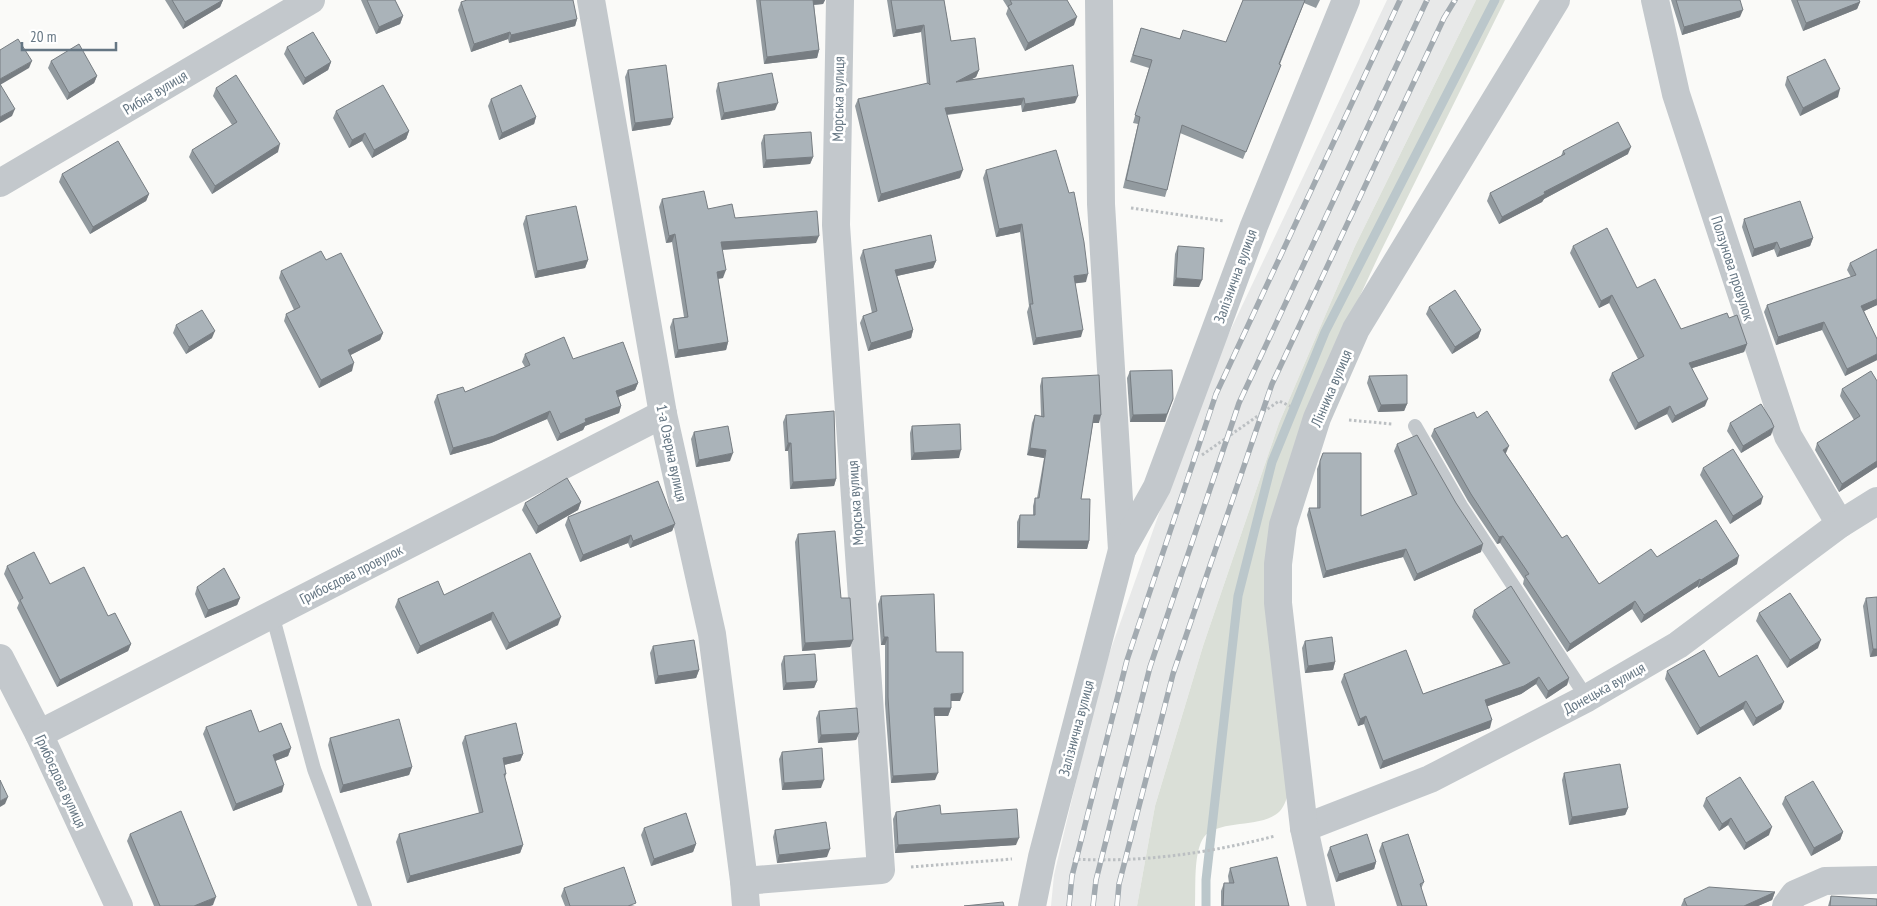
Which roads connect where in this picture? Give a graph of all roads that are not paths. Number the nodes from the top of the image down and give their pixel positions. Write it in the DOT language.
graph roads {
  1 [pos="311,0"];
  2 [pos="592,0"];
  3 [pos="840,0"];
  4 [pos="1099,0"];
  5 [pos="1346,0"];
  6 [pos="1556,0"];
  7 [pos="1655,0"];
  8 [pos="0,184"];
  9 [pos="663,414"];
  10 [pos="1415,426"];
  11 [pos="1877,501"];
  12 [pos="1840,524"];
  13 [pos="1122,550"];
  14 [pos="272,614"];
  15 [pos="0,658"];
  16 [pos="1588,698"];
  17 [pos="38,734"];
  18 [pos="1304,828"];
  19 [pos="1877,880"];
  20 [pos="745,893"];
  21 [pos="118,906"];
  22 [pos="365,906"];
  23 [pos="1032,906"];
  24 [pos="1321,906"];
  25 [pos="1786,906"];
  1 -- 8 [label="street, Рибна вулиця"];
  2 -- 9 [label="street, 1-а Озерна вулиця"];
  3 -- 20 [label="street, Морська вулиця"];
  4 -- 13 [label="street, Залізнична вулиця"];
  5 -- 13 [label="street, Залізнична вулиця"];
  6 -- 18 [label="street, Лінника вулиця"];
  7 -- 12 [label="street, Ползунова провулок"];
  9 -- 14 [label="street, Грибоєдова провулок"];
  9 -- 20 [label="street, 1-а Озерна вулиця"];
  10 -- 16 [label="lane"];
  11 -- 12 [label="street, Донецька вулиця"];
  12 -- 16 [label="street, Донецька вулиця"];
  13 -- 23 [label="street, Залізнична вулиця"];
  14 -- 17 [label="street, Грибоєдова провулок"];
  14 -- 22 [label="lane"];
  15 -- 17 [label="street, Грибоєдова вулиця"];
  16 -- 18 [label="street, Донецька вулиця"];
  17 -- 21 [label="street, Грибоєдова вулиця"];
  18 -- 24 [label="street, Лінника вулиця"];
  19 -- 25 [label="street"];
}
